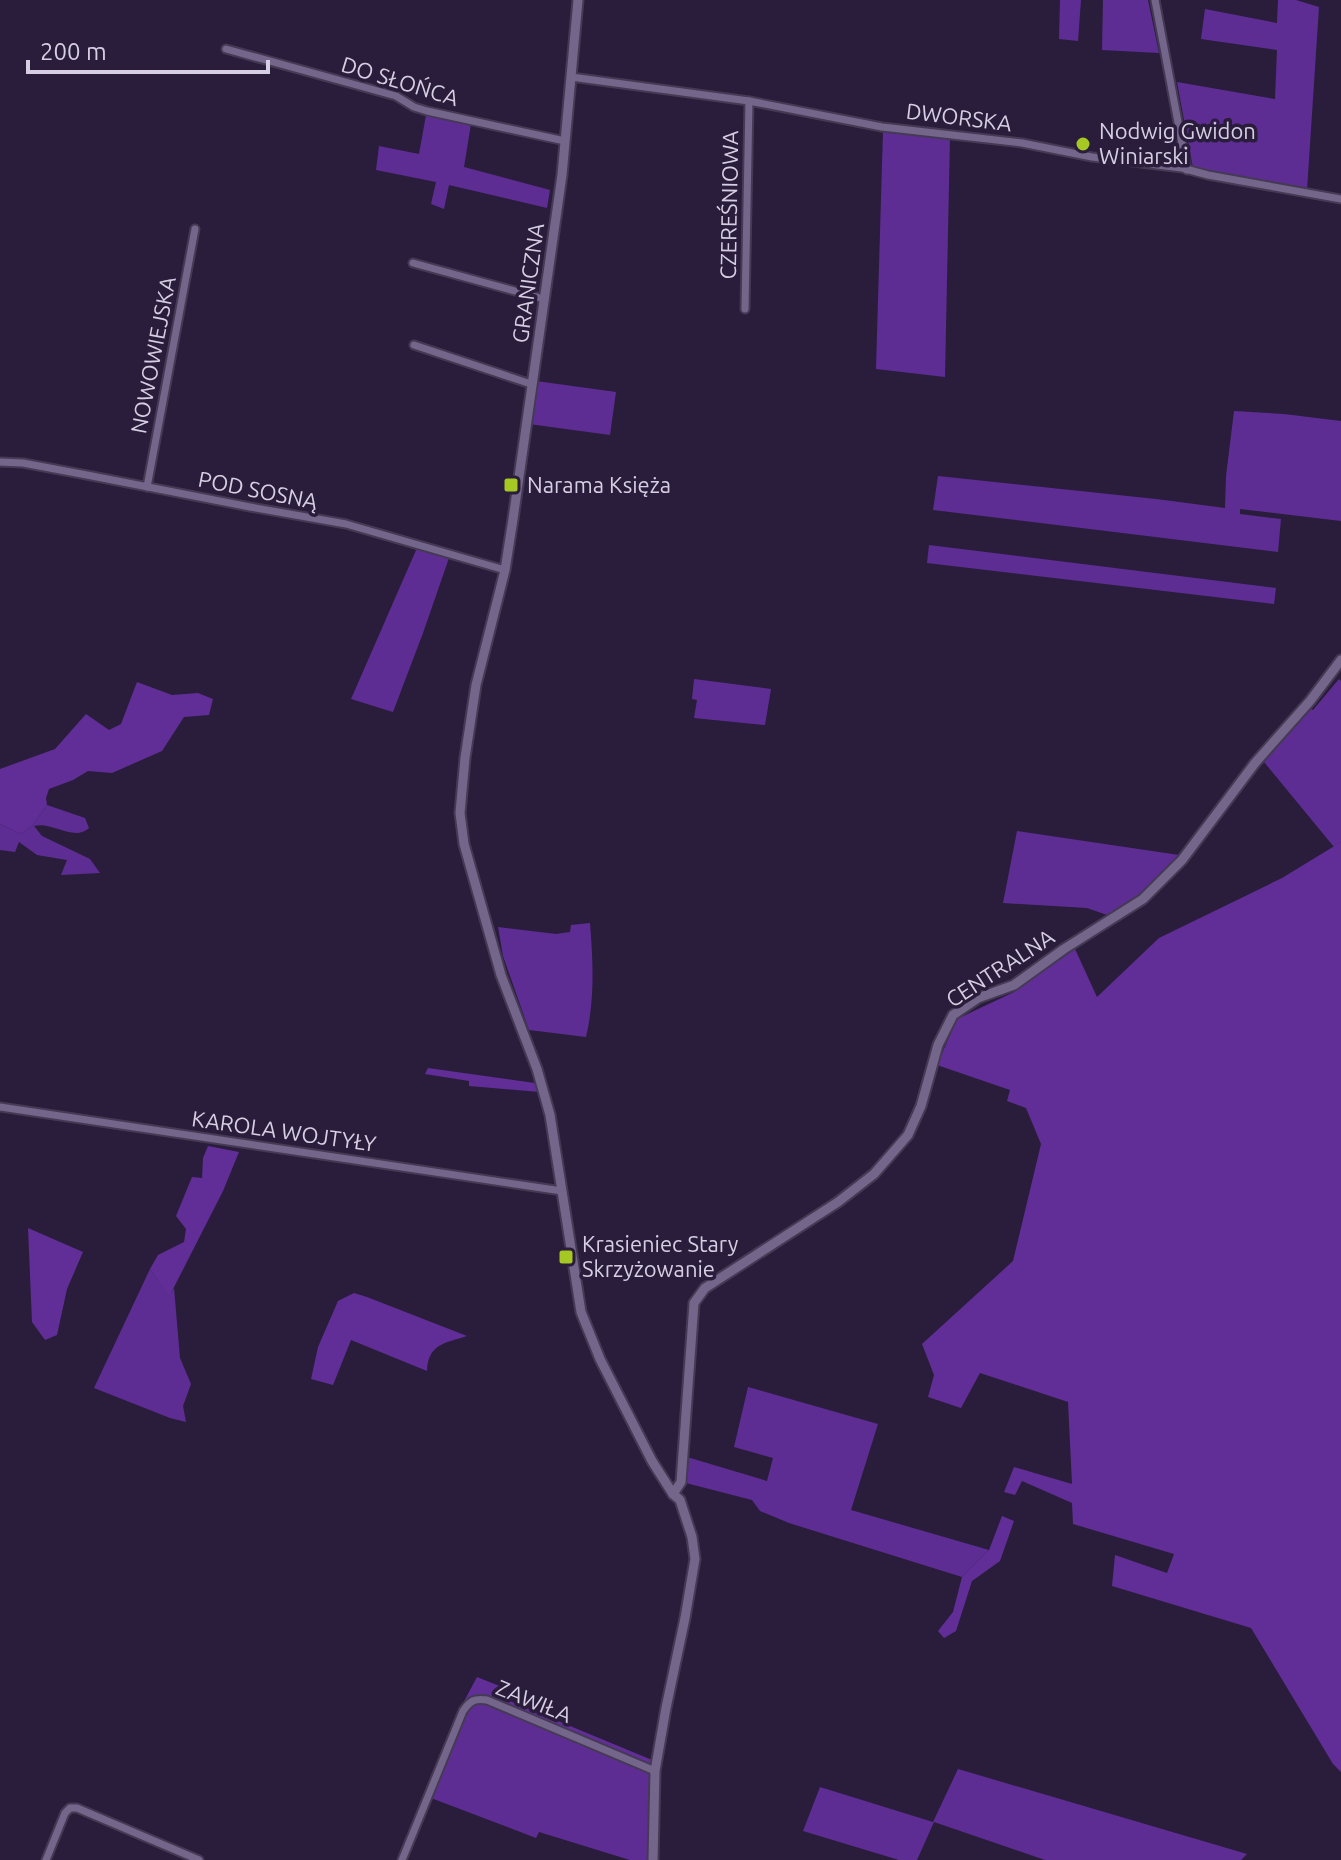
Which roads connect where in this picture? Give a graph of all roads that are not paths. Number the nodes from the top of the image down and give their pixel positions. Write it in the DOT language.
graph roads {
  1 [pos="578,0"];
  2 [pos="1155,0"];
  3 [pos="226,49"];
  4 [pos="571,77"];
  5 [pos="749,101"];
  6 [pos="565,141"];
  7 [pos="1187,170"];
  8 [pos="1341,199"];
  9 [pos="195,229"];
  10 [pos="413,263"];
  11 [pos="544,299"];
  12 [pos="745,309"];
  13 [pos="414,345"];
  14 [pos="531,384"];
  15 [pos="0,462"];
  16 [pos="147,487"];
  17 [pos="505,570"];
  18 [pos="1341,660"];
  19 [pos="0,1107"];
  20 [pos="562,1191"];
  21 [pos="673,1494"];
  22 [pos="655,1771"];
  23 [pos="46,1860"];
  24 [pos="199,1860"];
  25 [pos="402,1860"];
  26 [pos="653,1860"];
  1 -- 4 [label="street, GRANICZNA"];
  2 -- 7 [label="street"];
  3 -- 6 [label="street, DO SŁOŃCA"];
  4 -- 5 [label="street, DWORSKA"];
  4 -- 6 [label="street, GRANICZNA"];
  5 -- 7 [label="street, DWORSKA"];
  5 -- 12 [label="street, CZEREŚNIOWA"];
  6 -- 11 [label="street, GRANICZNA"];
  7 -- 8 [label="street, DWORSKA"];
  9 -- 16 [label="street, NOWOWIEJSKA"];
  10 -- 11 [label="street"];
  11 -- 14 [label="street, GRANICZNA"];
  13 -- 14 [label="street"];
  14 -- 17 [label="street, GRANICZNA"];
  15 -- 16 [label="street, POD SOSNĄ"];
  16 -- 17 [label="street, POD SOSNĄ"];
  17 -- 20 [label="street, GRANICZNA"];
  18 -- 21 [label="street, CENTRALNA"];
  19 -- 20 [label="street, KAROLA WOJTYŁY"];
  20 -- 21 [label="street, GRANICZNA"];
  21 -- 22 [label="street"];
  22 -- 25 [label="street, ZAWIŁA"];
  22 -- 26 [label="street"];
  23 -- 24 [label="street"];
}
